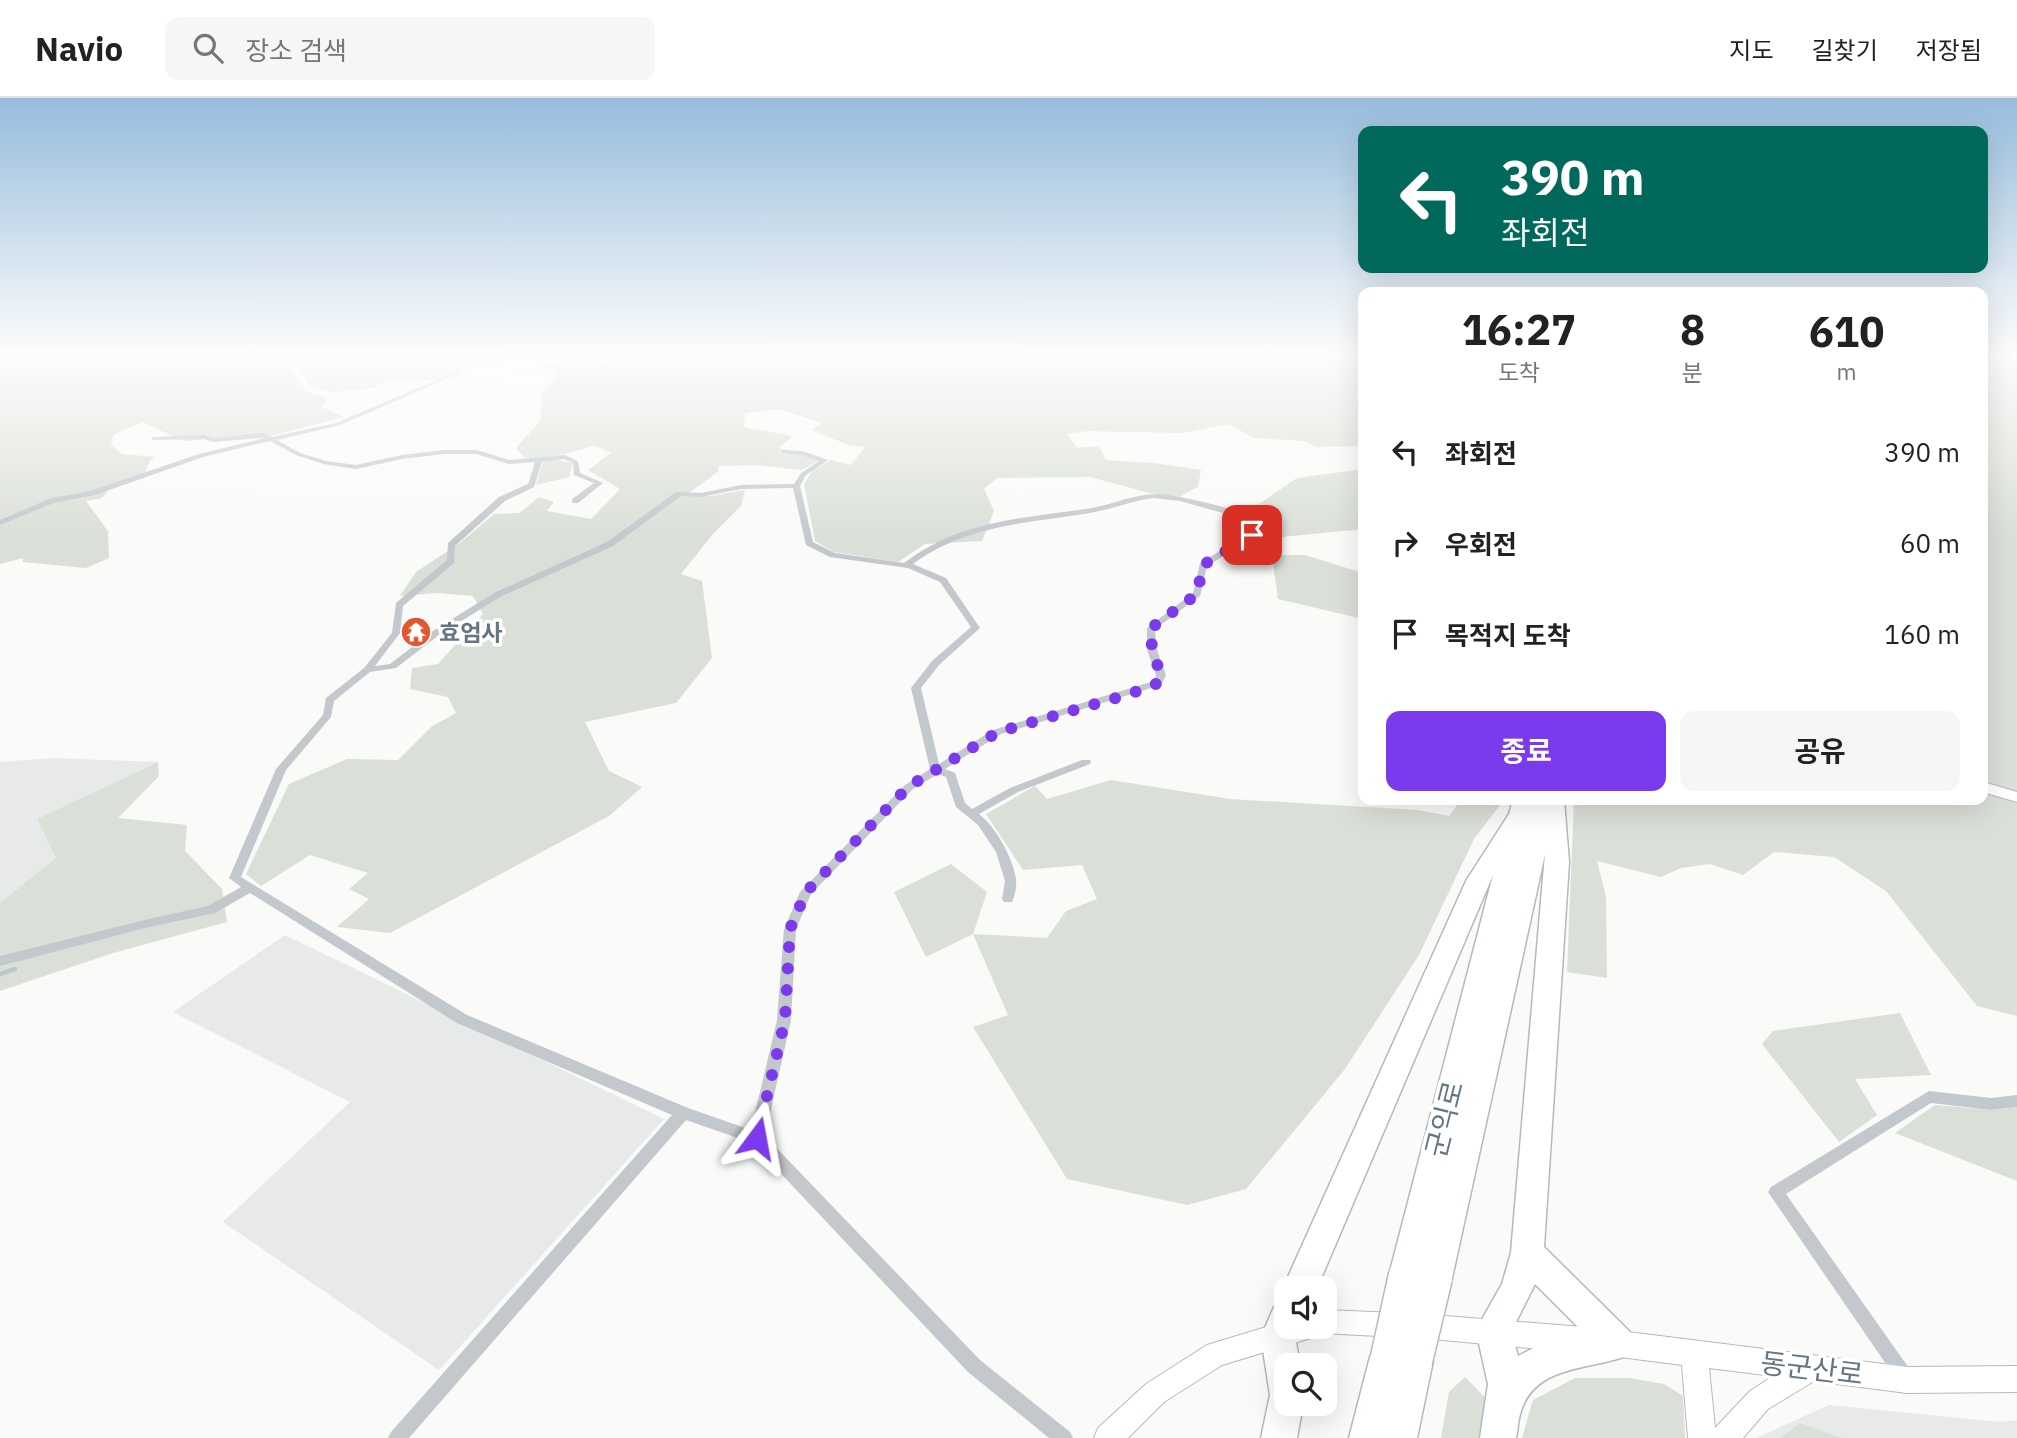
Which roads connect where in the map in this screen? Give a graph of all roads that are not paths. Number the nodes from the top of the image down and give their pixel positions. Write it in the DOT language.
graph roads {
  1 [pos="358,416"];
  2 [pos="154,438"];
  3 [pos="270,439"];
  4 [pos="784,452"];
  5 [pos="539,460"];
  6 [pos="796,486"];
  7 [pos="575,501"];
  8 [pos="0,523"];
  9 [pos="905,566"];
  10 [pos="366,670"];
  11 [pos="1086,762"];
  12 [pos="935,769"];
  13 [pos="1988,788"];
  14 [pos="2017,797"];
  15 [pos="1545,805"];
  16 [pos="1553,805"];
  17 [pos="1522,807"];
  18 [pos="972,814"];
  19 [pos="250,887"];
  20 [pos="1008,899"];
  21 [pos="0,961"];
  22 [pos="2017,1101"];
  23 [pos="683,1113"];
  24 [pos="757,1138"];
  25 [pos="1527,1253"];
  26 [pos="1305,1276"];
  27 [pos="1420,1277"];
  28 [pos="1337,1323"];
  29 [pos="1274,1331"];
  30 [pos="1493,1331"];
  31 [pos="1617,1343"];
  32 [pos="1694,1352"];
  33 [pos="1401,1359"];
  34 [pos="1812,1368"];
  35 [pos="2017,1379"];
  36 [pos="1907,1380"];
  37 [pos="1506,1400"];
  38 [pos="1283,1416"];
  39 [pos="397,1438"];
  40 [pos="1064,1438"];
  41 [pos="1108,1438"];
  42 [pos="1279,1438"];
  43 [pos="1367,1438"];
  44 [pos="1399,1438"];
  45 [pos="1498,1438"];
  46 [pos="1702,1438"];
  47 [pos="1724,1438"];
  1 -- 3 [label="street"];
  2 -- 3 [label="street"];
  3 -- 5 [label="street"];
  3 -- 8 [label="street"];
  4 -- 6 [label="street"];
  5 -- 7 [label="street"];
  5 -- 10 [label="street"];
  6 -- 9 [label="street"];
  6 -- 10 [label="street"];
  9 -- 12 [label="street"];
  9 -- 12 [label="street"];
  10 -- 19 [label="street"];
  11 -- 18 [label="street"];
  12 -- 18 [label="street"];
  12 -- 24 [label="street"];
  13 -- 14 [label="street"];
  15 -- 27 [label="highway, 군익로"];
  16 -- 25 [label="highway"];
  17 -- 26 [label="highway"];
  17 -- 27 [label="highway, 군익로"];
  18 -- 20 [label="street"];
  19 -- 21 [label="street"];
  19 -- 23 [label="street"];
  22 -- 36 [label="street"];
  23 -- 24 [label="street"];
  23 -- 39 [label="street"];
  24 -- 40 [label="street"];
  25 -- 30 [label="highway"];
  25 -- 31 [label="highway"];
  27 -- 33 [label="highway, 군익로, bridge"];
  28 -- 30 [label="street, 동군산로"];
  29 -- 41 [label="street"];
  30 -- 31 [label="street, 동군산로"];
  30 -- 37 [label="highway"];
  31 -- 32 [label="street, 동군산로"];
  31 -- 37 [label="highway"];
  32 -- 34 [label="street, 동군산로"];
  32 -- 46 [label="street"];
  33 -- 43 [label="highway, 군익로"];
  33 -- 44 [label="highway, 군익로"];
  34 -- 36 [label="street, 동군산로"];
  34 -- 47 [label="street"];
  35 -- 36 [label="street, 동군산로"];
  37 -- 45 [label="highway"];
  38 -- 42 [label="highway"];
}
